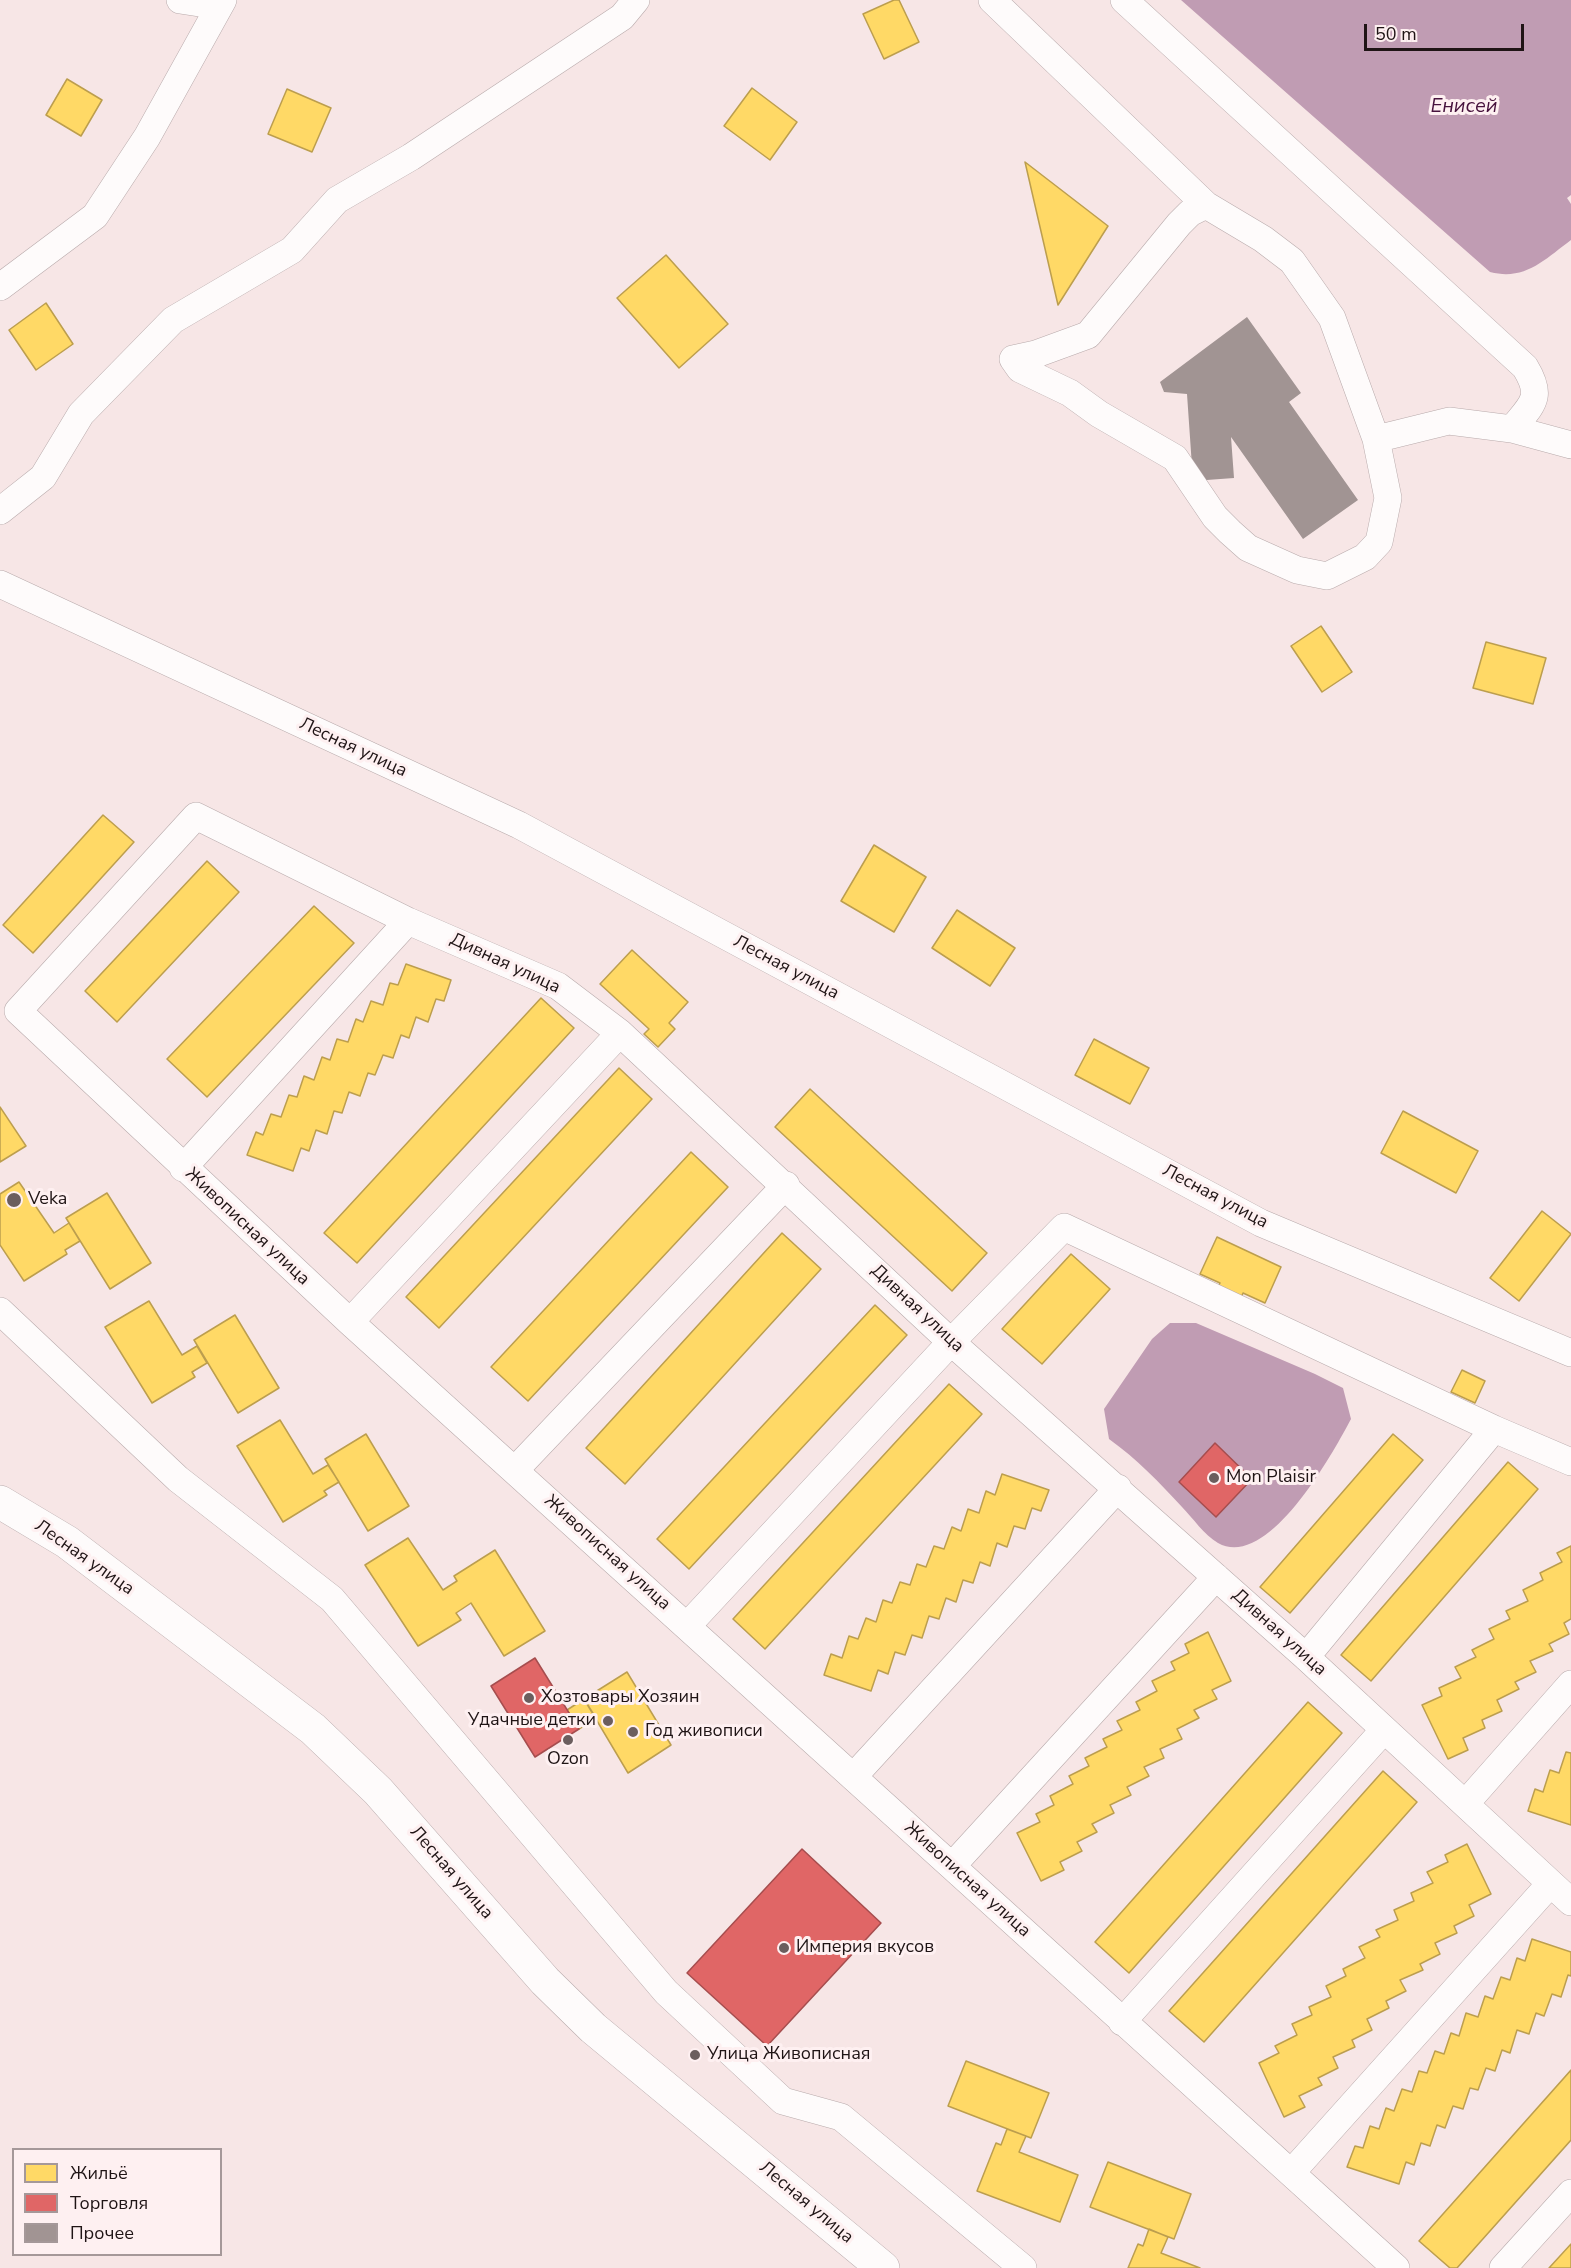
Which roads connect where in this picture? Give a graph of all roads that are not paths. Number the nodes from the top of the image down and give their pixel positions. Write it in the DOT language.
graph roads {
  1 [pos="180,0"];
  2 [pos="636,0"];
  3 [pos="992,0"];
  4 [pos="1124,0"];
  5 [pos="221,3"];
  6 [pos="1206,205"];
  7 [pos="0,287"];
  8 [pos="1512,429"];
  9 [pos="1376,439"];
  10 [pos="1571,445"];
  11 [pos="0,511"];
  12 [pos="0,584"];
  13 [pos="196,816"];
  14 [pos="408,921"];
  15 [pos="620,1033"];
  16 [pos="183,1168"];
  17 [pos="786,1185"];
  18 [pos="0,1311"];
  19 [pos="350,1322"];
  20 [pos="951,1342"];
  21 [pos="1571,1353"];
  22 [pos="1494,1430"];
  23 [pos="1571,1462"];
  24 [pos="515,1470"];
  25 [pos="1118,1488"];
  26 [pos="0,1502"];
  27 [pos="1216,1577"];
  28 [pos="687,1626"];
  29 [pos="1306,1657"];
  30 [pos="1571,1684"];
  31 [pos="1383,1731"];
  32 [pos="854,1777"];
  33 [pos="1465,1804"];
  34 [pos="952,1866"];
  35 [pos="1550,1884"];
  36 [pos="1571,1902"];
  37 [pos="1122,2022"];
  38 [pos="1290,2173"];
  39 [pos="1571,2193"];
  40 [pos="883,2268"];
  41 [pos="1023,2268"];
  42 [pos="1396,2268"];
  43 [pos="1503,2268"];
  1 -- 5 [label="street"];
  2 -- 11 [label="street"];
  3 -- 6 [label="street"];
  4 -- 8 [label="street"];
  5 -- 7 [label="street"];
  6 -- 9 [label="street"];
  6 -- 9 [label="street"];
  8 -- 9 [label="street"];
  8 -- 10 [label="street"];
  12 -- 21 [label="street, Лесная улица"];
  13 -- 14 [label="street, Дивная улица"];
  13 -- 16 [label="street, Живописная улица"];
  14 -- 15 [label="street, Дивная улица"];
  14 -- 16 [label="street"];
  15 -- 17 [label="street, Дивная улица"];
  15 -- 19 [label="street"];
  16 -- 19 [label="street, Живописная улица"];
  17 -- 20 [label="street, Дивная улица"];
  17 -- 24 [label="street"];
  18 -- 41 [label="street"];
  19 -- 24 [label="street, Живописная улица"];
  20 -- 22 [label="street"];
  20 -- 25 [label="street, Дивная улица"];
  20 -- 28 [label="street"];
  22 -- 23 [label="street"];
  22 -- 29 [label="street"];
  24 -- 28 [label="street, Живописная улица"];
  25 -- 27 [label="street, Дивная улица"];
  25 -- 32 [label="street"];
  26 -- 40 [label="main road, Лесная улица"];
  27 -- 29 [label="street, Дивная улица"];
  27 -- 34 [label="street"];
  28 -- 32 [label="street, Живописная улица"];
  29 -- 31 [label="street, Дивная улица"];
  30 -- 33 [label="street"];
  31 -- 33 [label="street, Дивная улица"];
  31 -- 37 [label="street"];
  32 -- 34 [label="street, Живописная улица"];
  33 -- 35 [label="street, Дивная улица"];
  34 -- 37 [label="street, Живописная улица"];
  35 -- 36 [label="street, Дивная улица"];
  35 -- 38 [label="street"];
  37 -- 38 [label="street, Живописная улица"];
  38 -- 42 [label="street, Живописная улица"];
  39 -- 43 [label="street"];
}
